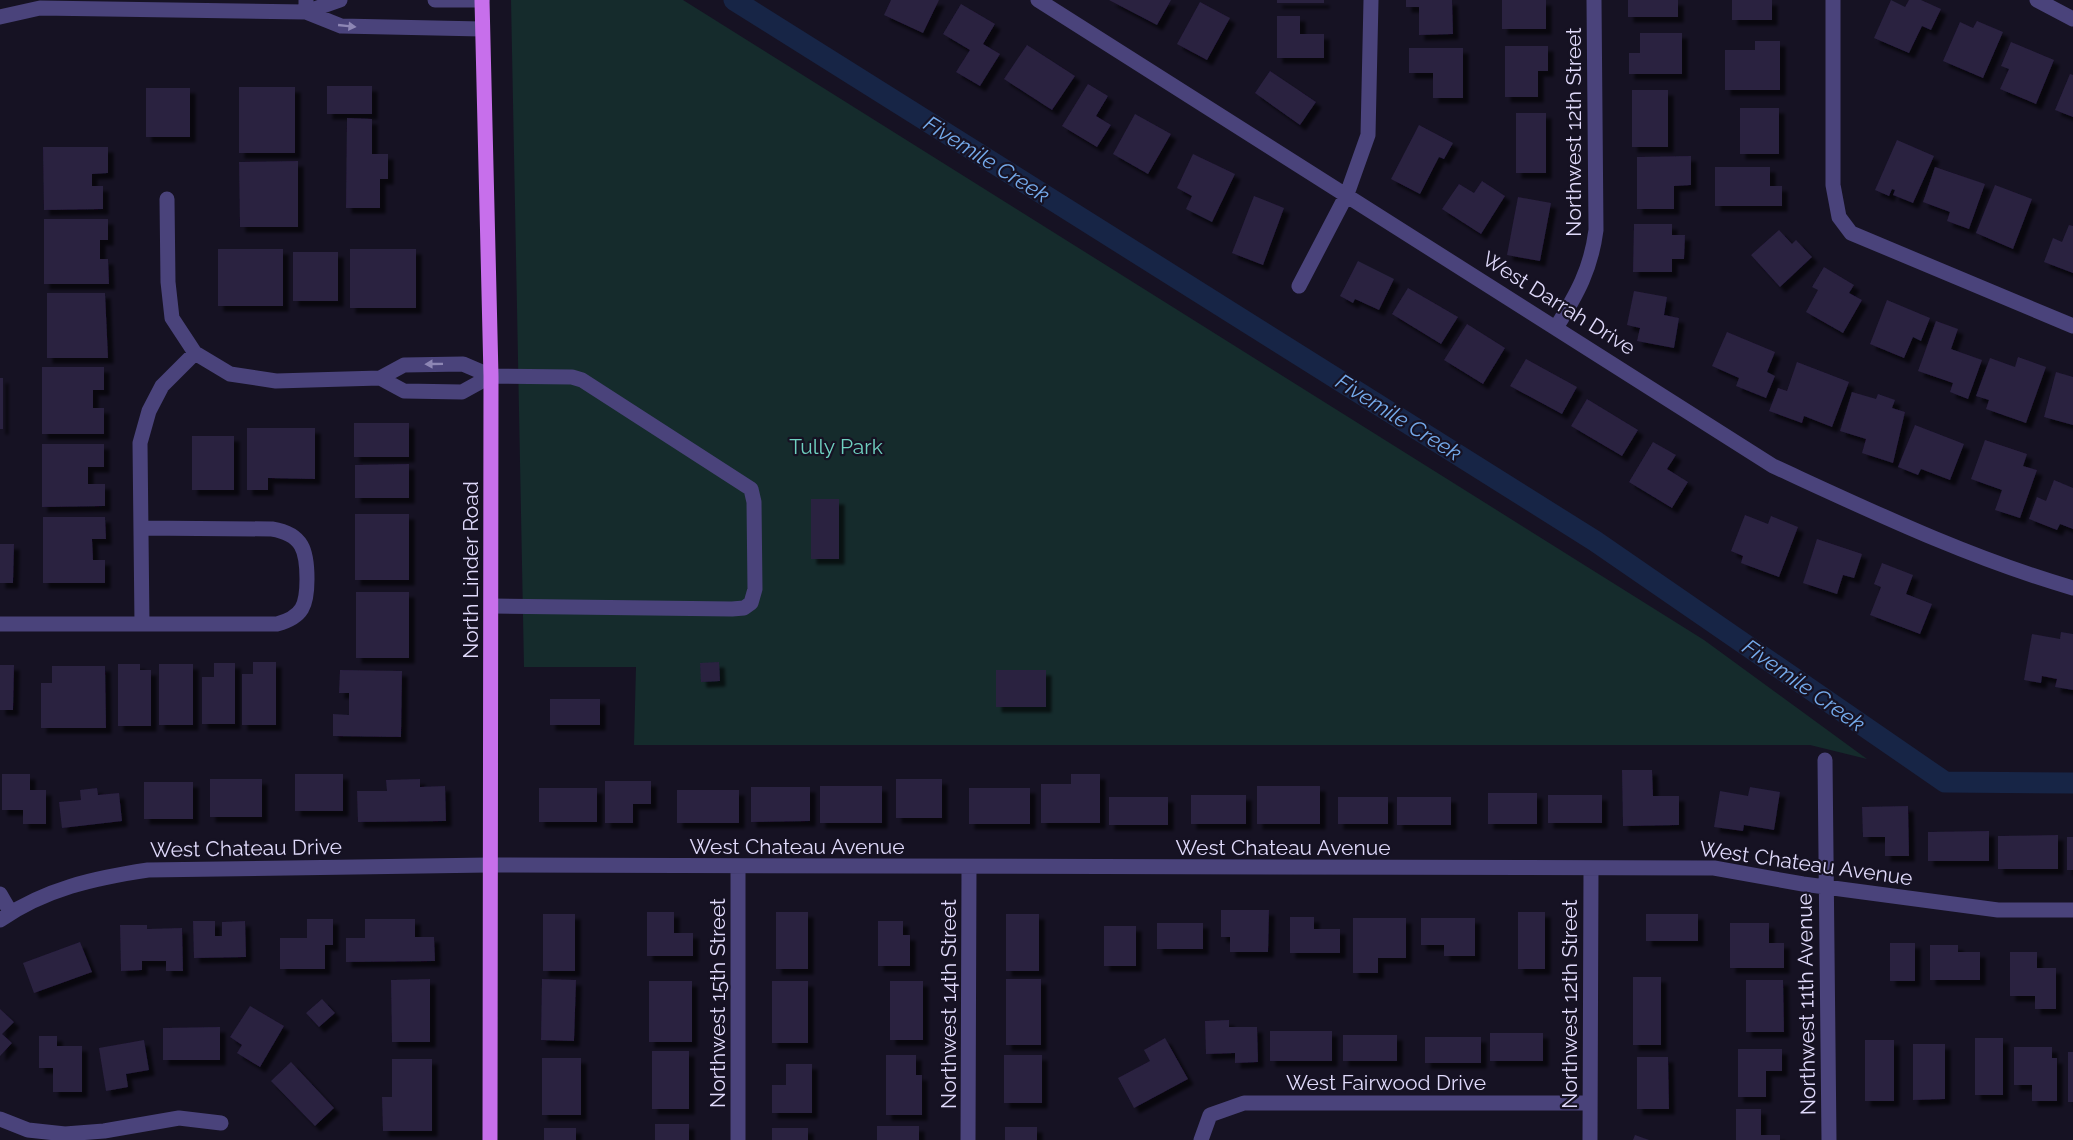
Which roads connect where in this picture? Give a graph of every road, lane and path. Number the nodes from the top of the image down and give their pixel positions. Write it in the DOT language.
graph roads {
  1 [pos="340,0"];
  2 [pos="435,0"];
  3 [pos="482,0"];
  4 [pos="1371,0"];
  5 [pos="1594,0"];
  6 [pos="1833,0"];
  7 [pos="2037,0"];
  8 [pos="1045,2"];
  9 [pos="40,4"];
  10 [pos="306,6"];
  11 [pos="0,17"];
  12 [pos="2073,19"];
  13 [pos="482,29"];
  14 [pos="1347,194"];
  15 [pos="167,199"];
  16 [pos="1299,285"];
  17 [pos="2073,326"];
  18 [pos="1557,327"];
  19 [pos="195,353"];
  20 [pos="490,375"];
  21 [pos="380,378"];
  22 [pos="141,528"];
  23 [pos="2073,588"];
  24 [pos="492,606"];
  25 [pos="0,624"];
  26 [pos="142,624"];
  27 [pos="1825,760"];
  28 [pos="489,865"];
  29 [pos="738,867"];
  30 [pos="969,867"];
  31 [pos="1591,868"];
  32 [pos="1826,887"];
  33 [pos="0,894"];
  34 [pos="2073,910"];
  35 [pos="6,917"];
  36 [pos="1590,1103"];
  37 [pos="0,1119"];
  38 [pos="221,1124"];
  39 [pos="490,1140"];
  40 [pos="738,1140"];
  41 [pos="968,1140"];
  42 [pos="1202,1140"];
  43 [pos="1590,1140"];
  44 [pos="1829,1140"];
  1 -- 10 [label="street"];
  2 -- 3 [label="street"];
  3 -- 13 [label="main road, North Linder Road"];
  4 -- 14 [label="street"];
  5 -- 18 [label="street, Northwest 12th Street"];
  6 -- 17 [label="street"];
  7 -- 12 [label="street"];
  8 -- 14 [label="street, West Darrah Drive"];
  9 -- 10 [label="street"];
  9 -- 11 [label="street"];
  10 -- 13 [label="street, one-way"];
  13 -- 20 [label="main road, North Linder Road"];
  14 -- 16 [label="street"];
  14 -- 18 [label="street, West Darrah Drive"];
  15 -- 19 [label="street"];
  18 -- 23 [label="street, West Darrah Drive"];
  19 -- 21 [label="street"];
  19 -- 22 [label="street"];
  20 -- 21 [label="street, one-way"];
  20 -- 21 [label="street"];
  20 -- 24 [label="main road, North Linder Road"];
  20 -- 24 [label="street"];
  22 -- 26 [label="street"];
  22 -- 26 [label="street"];
  24 -- 28 [label="main road, North Linder Road"];
  25 -- 26 [label="street"];
  27 -- 32 [label="street, Northwest 11th Avenue"];
  28 -- 29 [label="street, West Chateau Avenue"];
  28 -- 35 [label="street, West Chateau Drive"];
  28 -- 39 [label="main road, North Linder Road"];
  29 -- 30 [label="street, West Chateau Avenue"];
  29 -- 40 [label="street, Northwest 15th Street"];
  30 -- 31 [label="street, West Chateau Avenue"];
  30 -- 41 [label="street, Northwest 14th Street"];
  31 -- 32 [label="street, West Chateau Avenue"];
  31 -- 36 [label="street, Northwest 12th Street"];
  32 -- 34 [label="street, West Chateau Avenue"];
  32 -- 44 [label="street, Northwest 11th Avenue"];
  33 -- 35 [label="street, West Chateau Drive"];
  36 -- 42 [label="street, West Fairwood Drive"];
  36 -- 43 [label="street, Northwest 12th Street"];
  37 -- 38 [label="street"];
}
